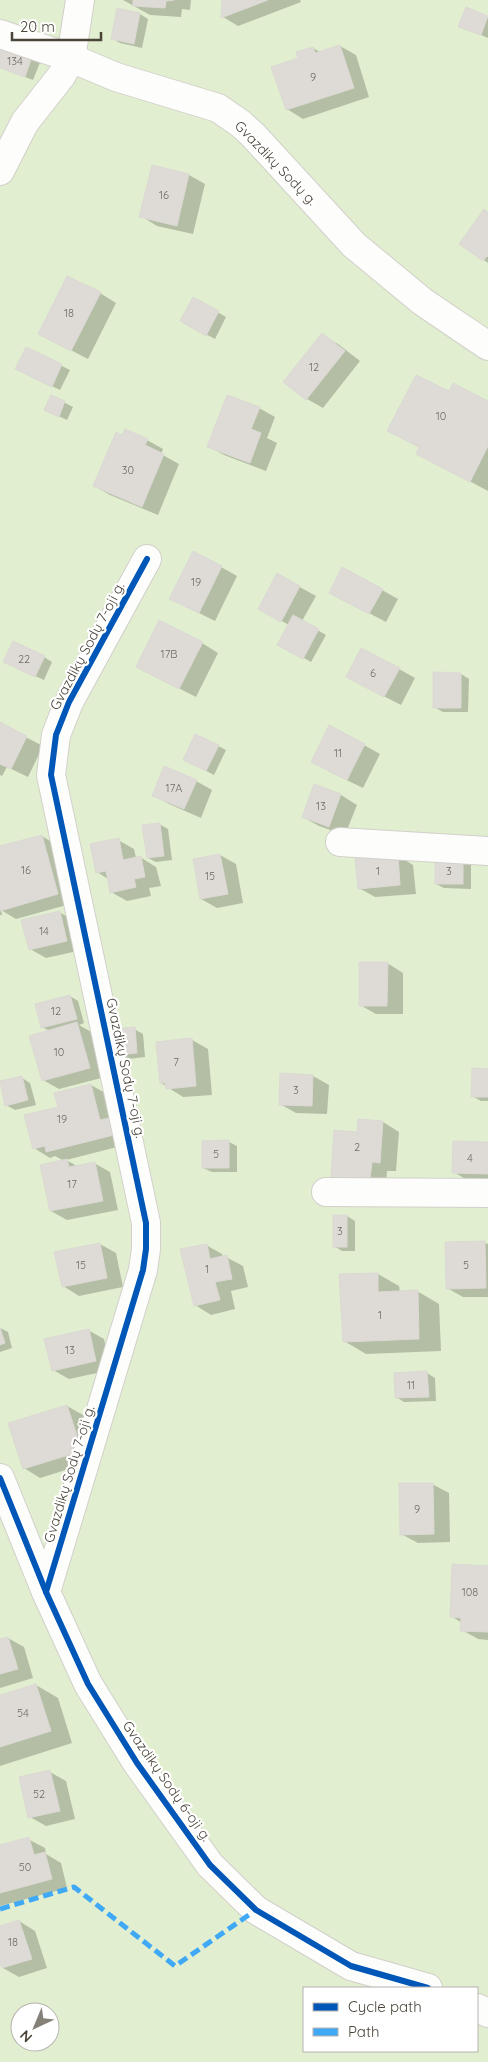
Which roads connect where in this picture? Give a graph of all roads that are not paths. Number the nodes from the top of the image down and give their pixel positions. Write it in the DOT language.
graph roads {
  1 [pos="80,0"];
  2 [pos="0,34"];
  3 [pos="71,58"];
  4 [pos="0,171"];
  5 [pos="488,346"];
  6 [pos="147,559"];
  7 [pos="340,842"];
  8 [pos="488,851"];
  9 [pos="326,1192"];
  10 [pos="488,1192"];
  11 [pos="0,1478"];
  12 [pos="46,1592"];
  13 [pos="424,1987"];
  1 -- 3 [label="street"];
  2 -- 3 [label="street, Gvazdikų Sodų g."];
  3 -- 4 [label="street"];
  3 -- 5 [label="street, Gvazdikų Sodų g."];
  6 -- 12 [label="street, Gvazdikų Sodų 7-oji g."];
  7 -- 8 [label="street"];
  9 -- 10 [label="street"];
  11 -- 12 [label="street, Gvazdikų Sodų 6-oji g."];
  12 -- 13 [label="street, Gvazdikų Sodų 6-oji g."];
}
